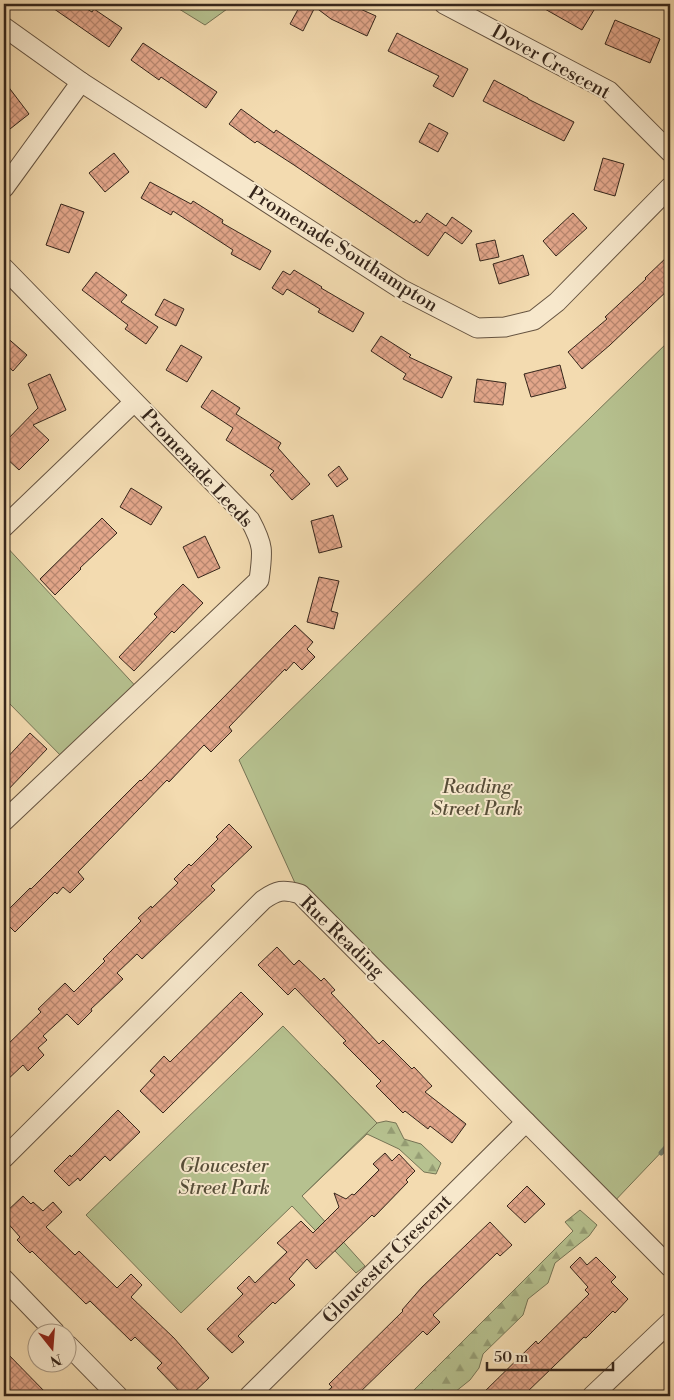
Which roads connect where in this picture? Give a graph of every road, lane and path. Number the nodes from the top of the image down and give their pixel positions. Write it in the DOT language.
graph roads {
  1 [pos="444,4"];
  2 [pos="4,27"];
  3 [pos="81,82"];
  4 [pos="670,152"];
  5 [pos="670,187"];
  6 [pos="4,188"];
  7 [pos="4,268"];
  8 [pos="134,402"];
  9 [pos="4,527"];
  10 [pos="4,822"];
  11 [pos="526,1122"];
  12 [pos="4,1158"];
  13 [pos="670,1268"];
  14 [pos="4,1279"];
  15 [pos="45,1322"];
  16 [pos="670,1322"];
  17 [pos="78,1355"];
  18 [pos="118,1396"];
  19 [pos="249,1396"];
  20 [pos="592,1396"];
  1 -- 4 [label="street, Dover Crescent"];
  2 -- 3 [label="street, Promenade Southampton"];
  3 -- 5 [label="street, Promenade Southampton"];
  3 -- 6 [label="street"];
  7 -- 8 [label="street, Promenade Leeds"];
  8 -- 9 [label="street"];
  8 -- 10 [label="street, Promenade Leeds"];
  11 -- 12 [label="street, Rue Reading"];
  11 -- 13 [label="street, Rue Reading"];
  11 -- 19 [label="street, Gloucester Crescent"];
  14 -- 15 [label="street"];
  16 -- 20 [label="street"];
  17 -- 18 [label="street"];
}
